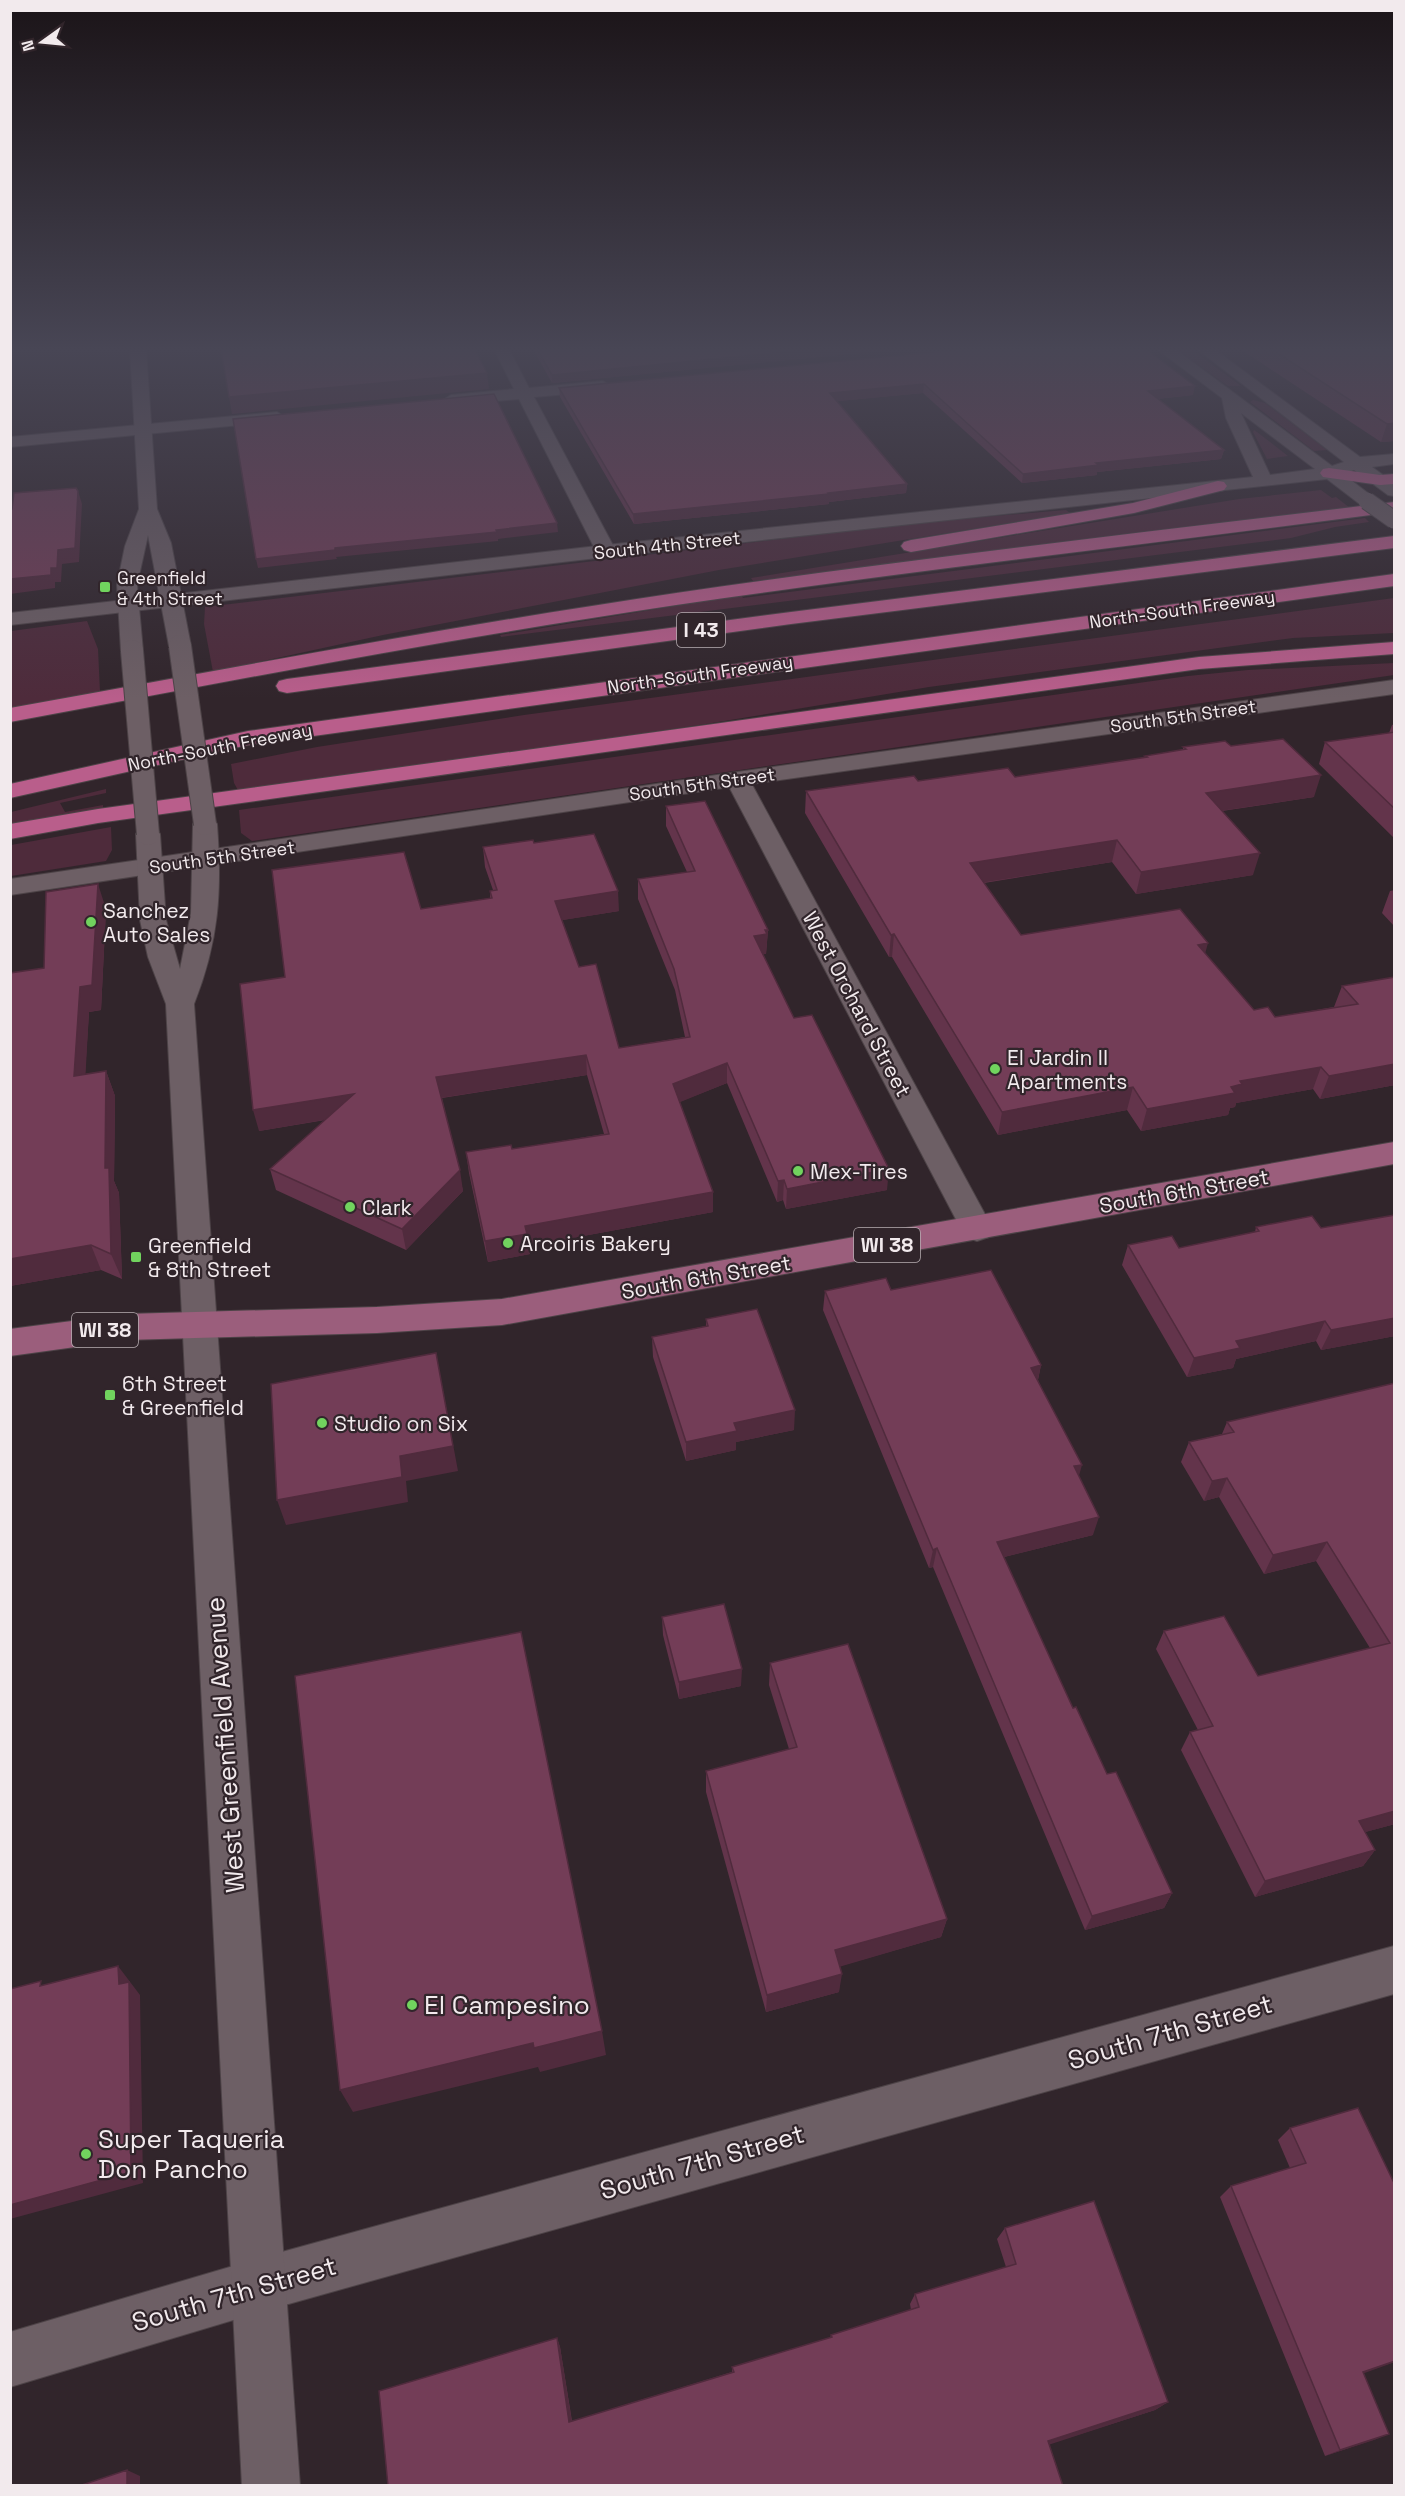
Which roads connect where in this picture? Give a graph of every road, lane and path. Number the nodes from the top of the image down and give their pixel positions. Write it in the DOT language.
graph roads {
  1 [pos="145,465"];
  2 [pos="562,465"];
  3 [pos="1256,465"];
  4 [pos="1319,465"];
  5 [pos="1350,465"];
  6 [pos="1361,465"];
  7 [pos="1329,473"];
  8 [pos="1263,480"];
  9 [pos="1390,483"];
  10 [pos="1218,486"];
  11 [pos="1395,507"];
  12 [pos="148,509"];
  13 [pos="1395,520"];
  14 [pos="1395,542"];
  15 [pos="894,548"];
  16 [pos="606,551"];
  17 [pos="801,563"];
  18 [pos="1395,581"];
  19 [pos="173,600"];
  20 [pos="129,605"];
  21 [pos="10,619"];
  22 [pos="1395,648"];
  23 [pos="292,663"];
  24 [pos="1395,687"];
  25 [pos="10,715"];
  26 [pos="114,716"];
  27 [pos="737,779"];
  28 [pos="10,791"];
  29 [pos="10,832"];
  30 [pos="207,860"];
  31 [pos="150,868"];
  32 [pos="10,887"];
  33 [pos="180,1004"];
  34 [pos="1395,1153"];
  35 [pos="977,1229"];
  36 [pos="199,1324"];
  37 [pos="10,1343"];
  38 [pos="1395,1970"];
  39 [pos="260,2285"];
  40 [pos="10,2360"];
  41 [pos="271,2486"];
  1 -- 12 [label="street, West Greenfield Avenue"];
  2 -- 16 [label="street"];
  3 -- 8 [label="street"];
  4 -- 7 [label="street"];
  5 -- 7 [label="street, South 4th Street"];
  6 -- 9 [label="street"];
  7 -- 8 [label="street, South 4th Street"];
  7 -- 9 [label="highway"];
  7 -- 13 [label="street, bridge"];
  8 -- 10 [label="street, South 4th Street"];
  10 -- 15 [label="highway"];
  10 -- 16 [label="street, South 4th Street"];
  11 -- 23 [label="highway"];
  12 -- 19 [label="street, West Greenfield Avenue"];
  12 -- 20 [label="street, West Greenfield Avenue"];
  14 -- 26 [label="highway, North-South Freeway / I 43"];
  16 -- 19 [label="street, South 4th Street"];
  17 -- 23 [label="highway"];
  18 -- 28 [label="highway, North-South Freeway / I 43"];
  19 -- 20 [label="street, South 4th Street"];
  19 -- 30 [label="street, West Greenfield Avenue, bridge"];
  20 -- 21 [label="street, South 4th Street"];
  20 -- 31 [label="street, West Greenfield Avenue, bridge"];
  22 -- 29 [label="highway"];
  23 -- 25 [label="highway"];
  24 -- 27 [label="street, South 5th Street"];
  27 -- 30 [label="street, South 5th Street"];
  27 -- 35 [label="street, West Orchard Street"];
  30 -- 31 [label="street, South 5th Street"];
  30 -- 33 [label="street, West Greenfield Avenue"];
  31 -- 32 [label="street, South 5th Street"];
  31 -- 33 [label="street, West Greenfield Avenue"];
  33 -- 36 [label="street, West Greenfield Avenue"];
  34 -- 35 [label="main road, South 6th Street / WI 38"];
  35 -- 36 [label="main road, South 6th Street / WI 38"];
  36 -- 37 [label="main road, South 6th Street / WI 38"];
  36 -- 39 [label="street, West Greenfield Avenue"];
  38 -- 39 [label="street, South 7th Street"];
  39 -- 40 [label="street, South 7th Street"];
  39 -- 41 [label="street, West Greenfield Avenue"];
}
